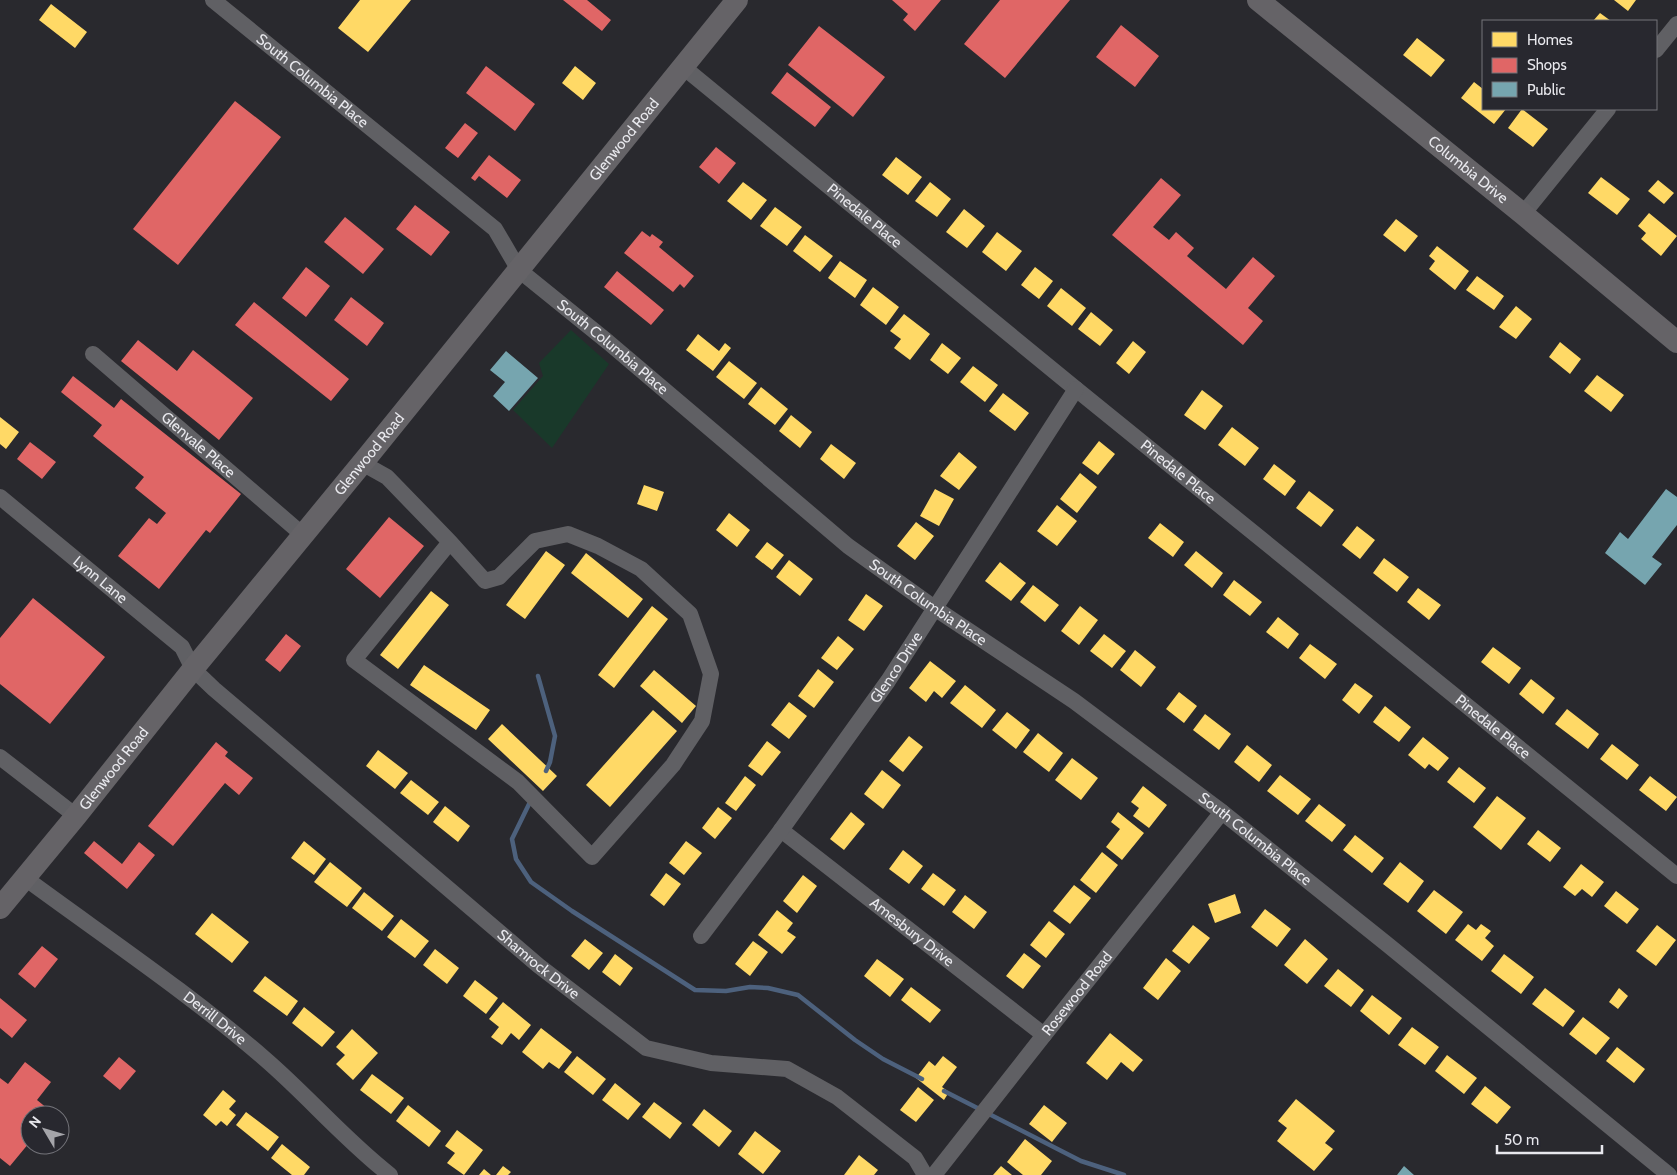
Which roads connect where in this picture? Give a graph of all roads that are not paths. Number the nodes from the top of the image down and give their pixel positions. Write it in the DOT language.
graph roads {
  1 [pos="213,0"];
  2 [pos="737,0"];
  3 [pos="1258,0"];
  4 [pos="1677,24"];
  5 [pos="1657,49"];
  6 [pos="682,66"];
  7 [pos="1607,110"];
  8 [pos="1523,214"];
  9 [pos="519,270"];
  10 [pos="1677,342"];
  11 [pos="93,354"];
  12 [pos="1076,389"];
  13 [pos="362,463"];
  14 [pos="0,497"];
  15 [pos="303,535"];
  16 [pos="450,542"];
  17 [pos="936,609"];
  18 [pos="193,669"];
  19 [pos="0,756"];
  20 [pos="1222,812"];
  21 [pos="76,816"];
  22 [pos="781,830"];
  23 [pos="1677,876"];
  24 [pos="25,878"];
  25 [pos="0,908"];
  26 [pos="702,936"];
  27 [pos="1044,1035"];
  28 [pos="390,1175"];
  29 [pos="925,1175"];
  30 [pos="934,1175"];
  31 [pos="1669,1175"];
  1 -- 9 [label="street, South Columbia Place"];
  2 -- 6 [label="main road, Glenwood Road"];
  3 -- 8 [label="main road, Columbia Drive"];
  4 -- 5 [label="street"];
  6 -- 9 [label="main road, Glenwood Road"];
  6 -- 12 [label="street, Pinedale Place"];
  7 -- 8 [label="street"];
  8 -- 10 [label="main road, Columbia Drive"];
  9 -- 13 [label="main road, Glenwood Road"];
  9 -- 17 [label="street, South Columbia Place"];
  11 -- 15 [label="street, Glenvale Place"];
  12 -- 17 [label="street, Glenco Drive"];
  12 -- 23 [label="street, Pinedale Place"];
  13 -- 15 [label="main road, Glenwood Road"];
  13 -- 16 [label="street"];
  14 -- 18 [label="street, Lynn Lane"];
  15 -- 18 [label="main road, Glenwood Road"];
  16 -- 16 [label="street"];
  17 -- 20 [label="street, South Columbia Place"];
  17 -- 22 [label="street, Glenco Drive"];
  18 -- 21 [label="main road, Glenwood Road"];
  18 -- 29 [label="street, Shamrock Drive"];
  19 -- 21 [label="street"];
  20 -- 27 [label="street, Rosewood Road"];
  20 -- 31 [label="street, South Columbia Place"];
  21 -- 24 [label="main road, Glenwood Road"];
  22 -- 26 [label="street, Glenco Drive"];
  22 -- 27 [label="street, Amesbury Drive"];
  24 -- 25 [label="main road, Glenwood Road"];
  24 -- 28 [label="street, Derrill Drive"];
  27 -- 30 [label="street, Rosewood Road"];
}
